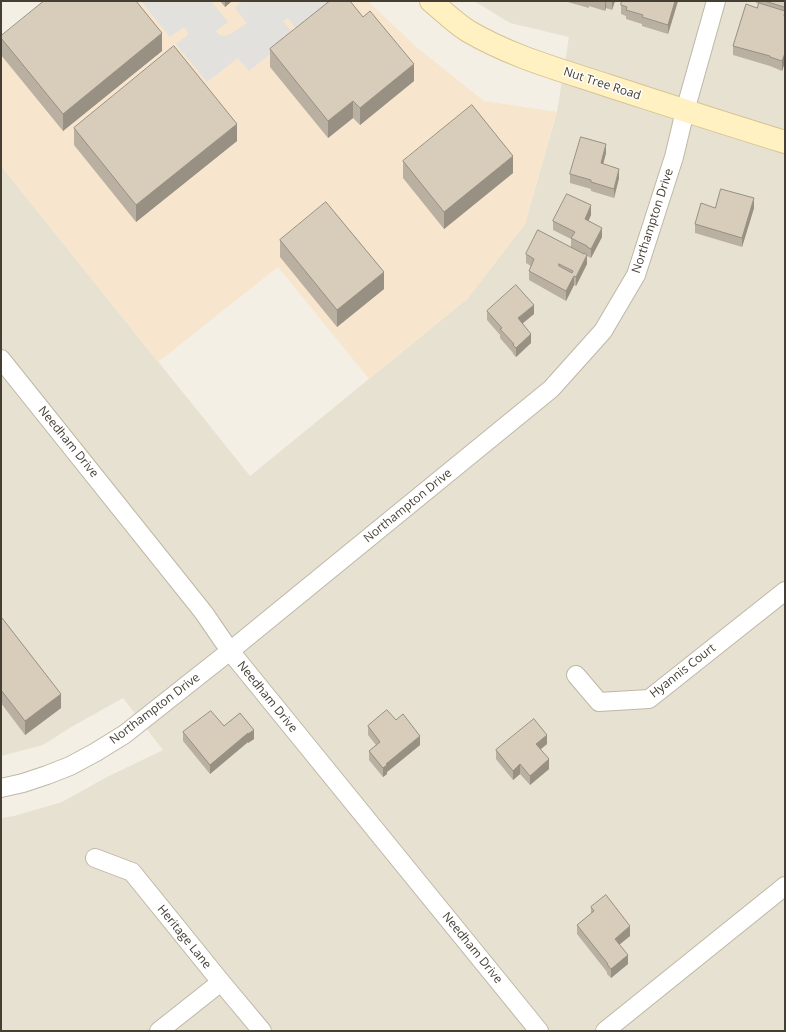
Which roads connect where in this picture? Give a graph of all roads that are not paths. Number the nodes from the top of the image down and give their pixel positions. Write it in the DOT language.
graph roads {
  1 [pos="431,1"];
  2 [pos="716,1"];
  3 [pos="685,111"];
  4 [pos="785,142"];
  5 [pos="1,359"];
  6 [pos="785,591"];
  7 [pos="230,651"];
  8 [pos="576,675"];
  9 [pos="1,788"];
  10 [pos="95,858"];
  11 [pos="785,886"];
  12 [pos="221,982"];
  13 [pos="159,1031"];
  14 [pos="262,1031"];
  15 [pos="539,1031"];
  16 [pos="605,1031"];
  1 -- 3 [label="main road, Nut Tree Road"];
  2 -- 3 [label="street, Northampton Drive"];
  3 -- 4 [label="main road, Nut Tree Road"];
  3 -- 7 [label="street, Northampton Drive"];
  5 -- 7 [label="street, Needham Drive"];
  6 -- 8 [label="street, Hyannis Court"];
  7 -- 9 [label="street, Northampton Drive"];
  7 -- 15 [label="street, Needham Drive"];
  10 -- 12 [label="street, Heritage Lane"];
  11 -- 16 [label="street"];
  12 -- 13 [label="street"];
  12 -- 14 [label="street, Heritage Lane"];
}
